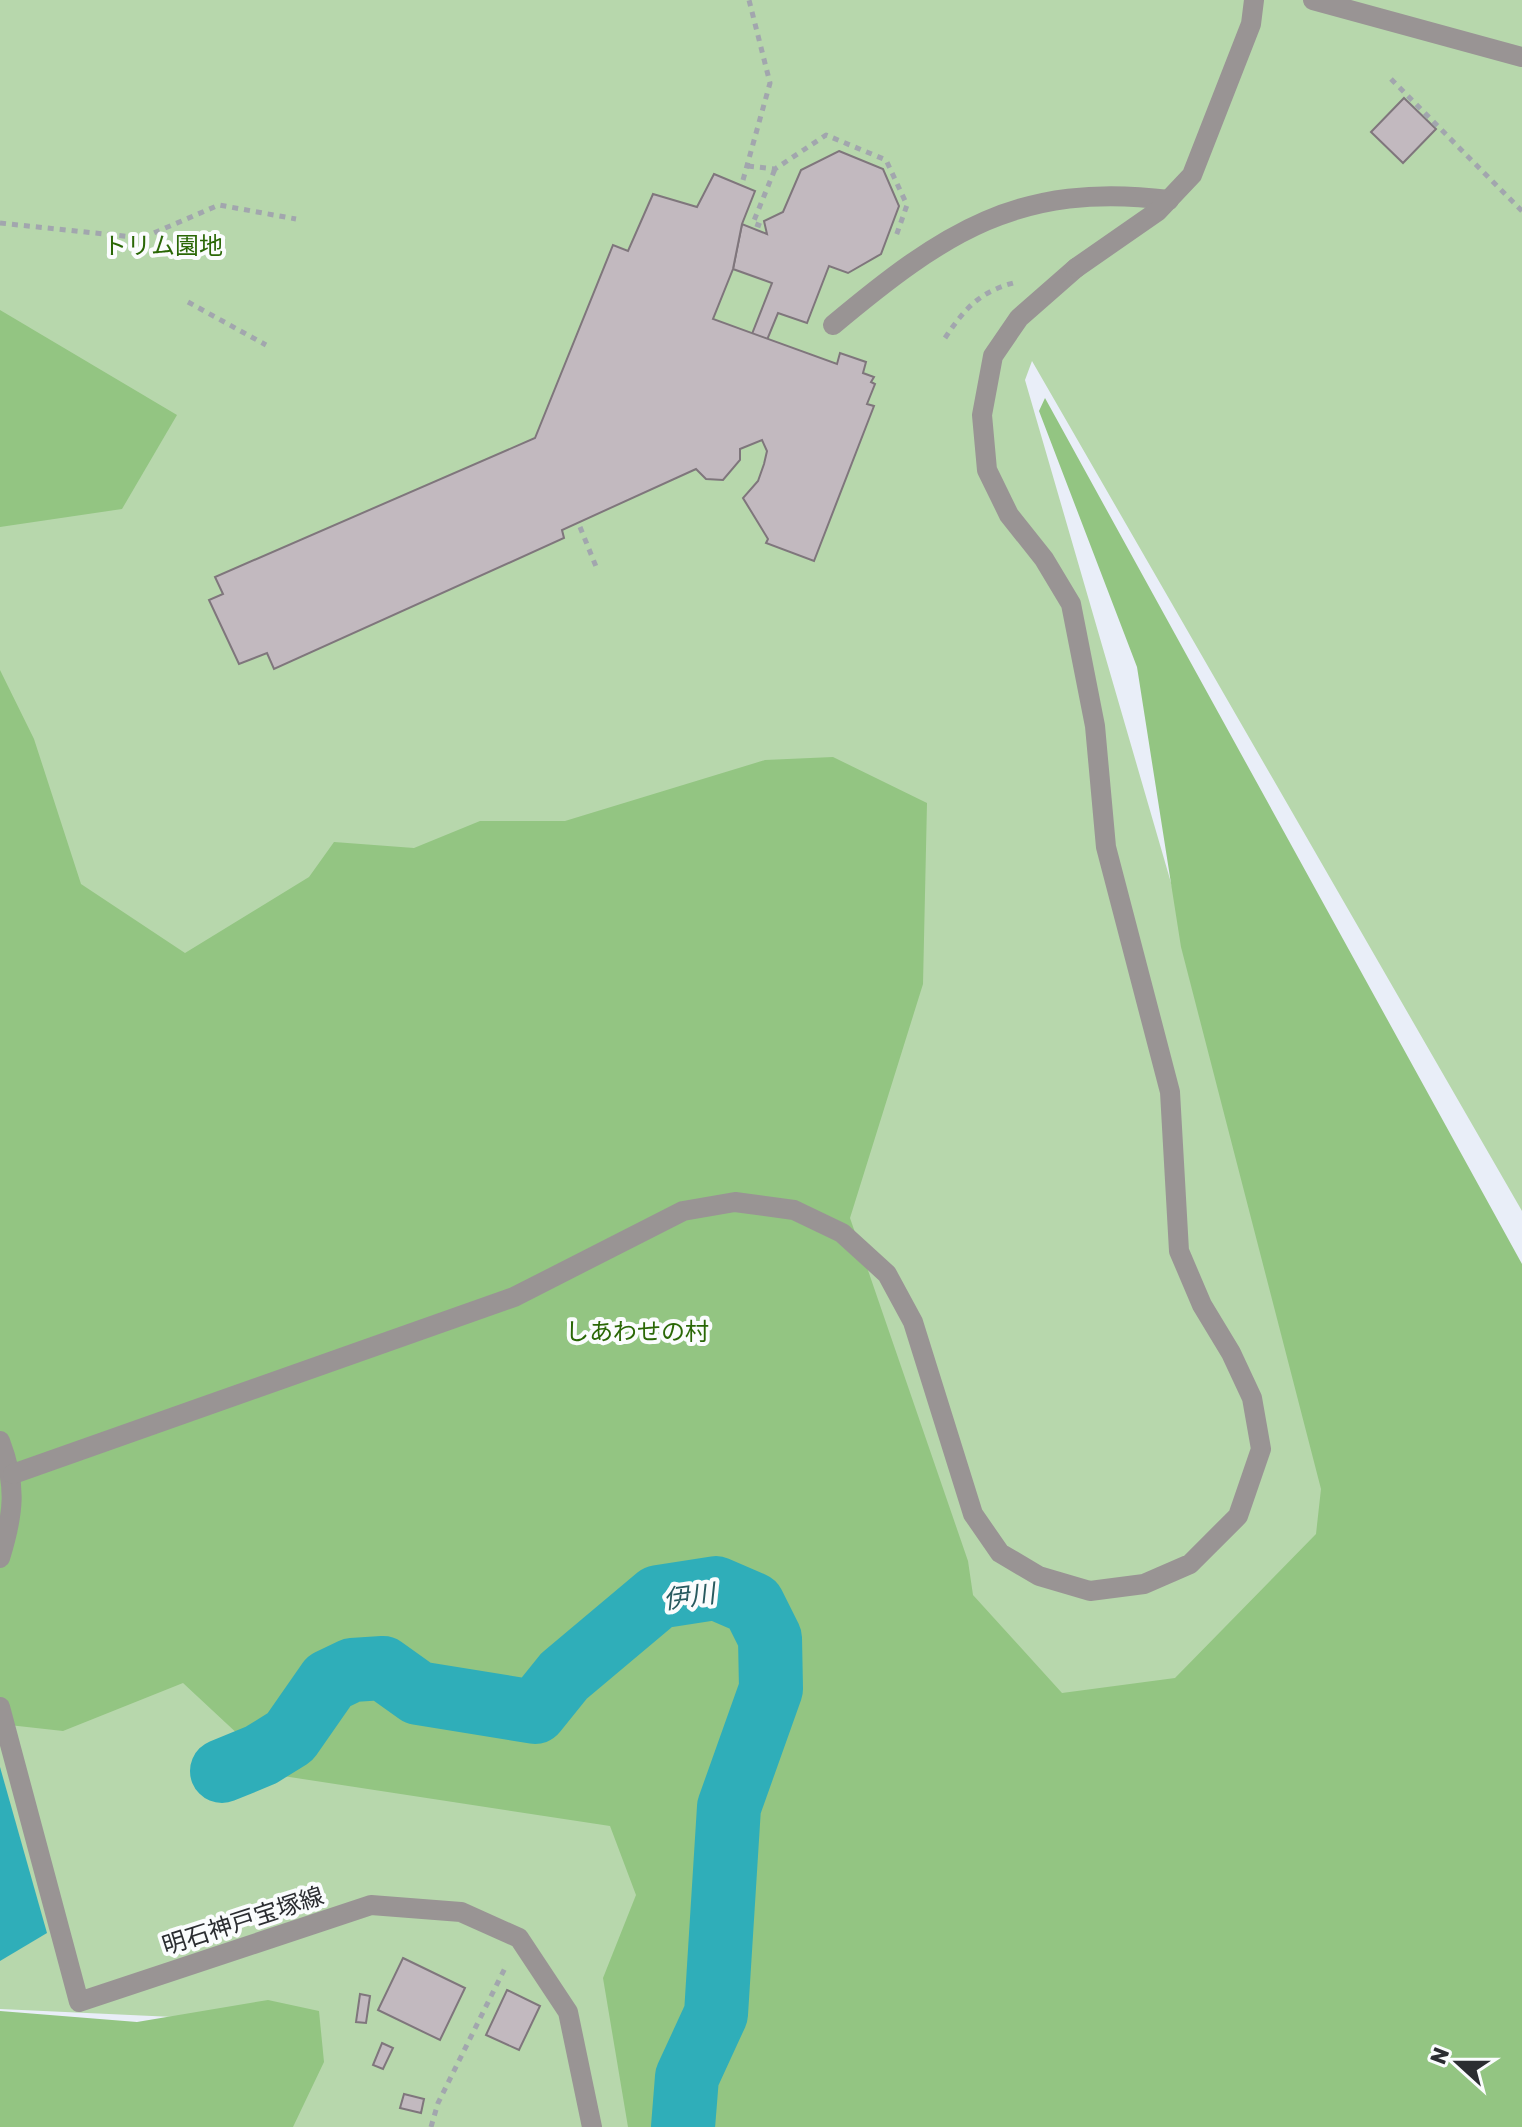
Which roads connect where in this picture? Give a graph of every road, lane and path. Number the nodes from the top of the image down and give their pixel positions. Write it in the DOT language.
graph roads {
  1 [pos="749,0"];
  2 [pos="1254,0"];
  3 [pos="1313,0"];
  4 [pos="1522,57"];
  5 [pos="1391,79"];
  6 [pos="748,166"];
  7 [pos="775,169"];
  8 [pos="743,180"];
  9 [pos="1169,200"];
  10 [pos="1522,211"];
  11 [pos="296,219"];
  12 [pos="0,223"];
  13 [pos="761,226"];
  14 [pos="880,285"];
  15 [pos="188,302"];
  16 [pos="833,325"];
  17 [pos="266,345"];
  18 [pos="580,527"];
  19 [pos="597,569"];
  20 [pos="0,1441"];
  21 [pos="13,1474"];
  22 [pos="0,1558"];
  23 [pos="0,1707"];
  24 [pos="519,1938"];
  25 [pos="431,2127"];
  26 [pos="592,2127"];
  1 -- 6 [label="path"];
  2 -- 9 [label="street"];
  3 -- 4 [label="street"];
  5 -- 10 [label="path"];
  6 -- 7 [label="path"];
  6 -- 8 [label="path"];
  7 -- 13 [label="path"];
  7 -- 14 [label="path"];
  9 -- 14 [label="street"];
  9 -- 21 [label="street"];
  11 -- 12 [label="path"];
  14 -- 16 [label="street"];
  15 -- 17 [label="path"];
  18 -- 19 [label="path"];
  20 -- 21 [label="street"];
  21 -- 22 [label="street"];
  23 -- 24 [label="street, 明石神戸宝塚線"];
  24 -- 25 [label="path"];
  24 -- 26 [label="street"];
}
